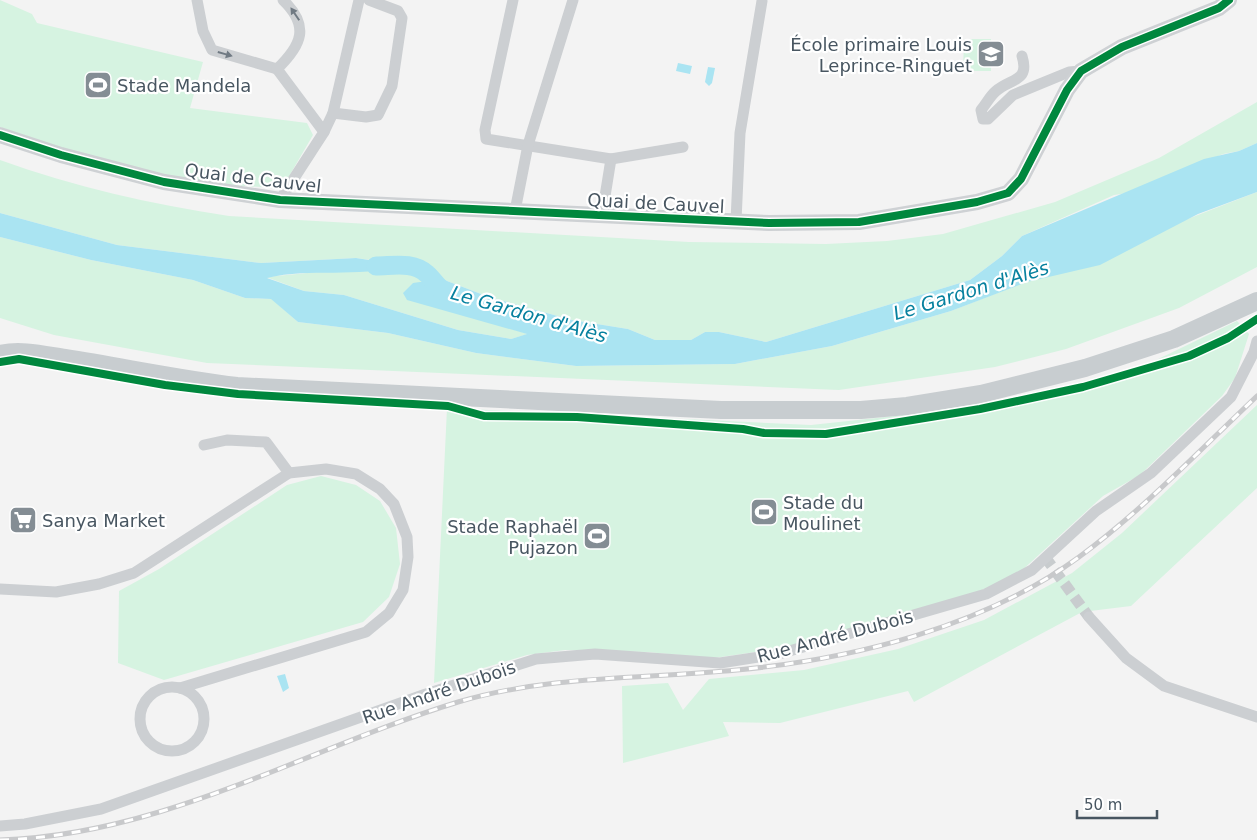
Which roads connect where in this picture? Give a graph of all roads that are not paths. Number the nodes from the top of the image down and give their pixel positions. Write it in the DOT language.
graph roads {
  1 [pos="197,0"];
  2 [pos="283,0"];
  3 [pos="360,0"];
  4 [pos="369,0"];
  5 [pos="513,0"];
  6 [pos="574,0"];
  7 [pos="1229,0"];
  8 [pos="762,1"];
  9 [pos="1022,56"];
  10 [pos="277,69"];
  11 [pos="1081,71"];
  12 [pos="333,113"];
  13 [pos="324,132"];
  14 [pos="0,135"];
  15 [pos="528,145"];
  16 [pos="683,147"];
  17 [pos="611,159"];
  18 [pos="280,200"];
  19 [pos="515,211"];
  20 [pos="602,215"];
  21 [pos="736,221"];
  22 [pos="1257,301"];
  23 [pos="0,341"];
  24 [pos="1257,341"];
  25 [pos="0,354"];
  26 [pos="90,362"];
  27 [pos="204,445"];
  28 [pos="289,473"];
  29 [pos="0,589"];
  30 [pos="1089,618"];
  31 [pos="180,688"];
  32 [pos="1257,717"];
  33 [pos="0,826"];
  1 -- 10 [label="street, one-way"];
  10 -- 2 [label="street, one-way"];
  3 -- 12 [label="street"];
  4 -- 12 [label="street"];
  5 -- 15 [label="street"];
  6 -- 15 [label="street"];
  7 -- 11 [label="street, Quai de Cauvel"];
  8 -- 21 [label="street, Quai de Cauvel"];
  9 -- 11 [label="street"];
  10 -- 13 [label="street"];
  11 -- 21 [label="street, Quai de Cauvel"];
  12 -- 13 [label="street"];
  13 -- 18 [label="street"];
  14 -- 18 [label="street, Quai de Cauvel"];
  15 -- 17 [label="street"];
  15 -- 19 [label="street"];
  16 -- 17 [label="street"];
  17 -- 20 [label="street"];
  18 -- 19 [label="street, Quai de Cauvel"];
  19 -- 20 [label="street, Quai de Cauvel"];
  20 -- 21 [label="street, Quai de Cauvel"];
  22 -- 26 [label="main road"];
  23 -- 26 [label="main road"];
  24 -- 33 [label="street, Rue André Dubois"];
  25 -- 26 [label="main road"];
  27 -- 28 [label="street"];
  28 -- 29 [label="street"];
  28 -- 31 [label="street"];
  30 -- 32 [label="street"];
  31 -- 31 [label="street"];
}
